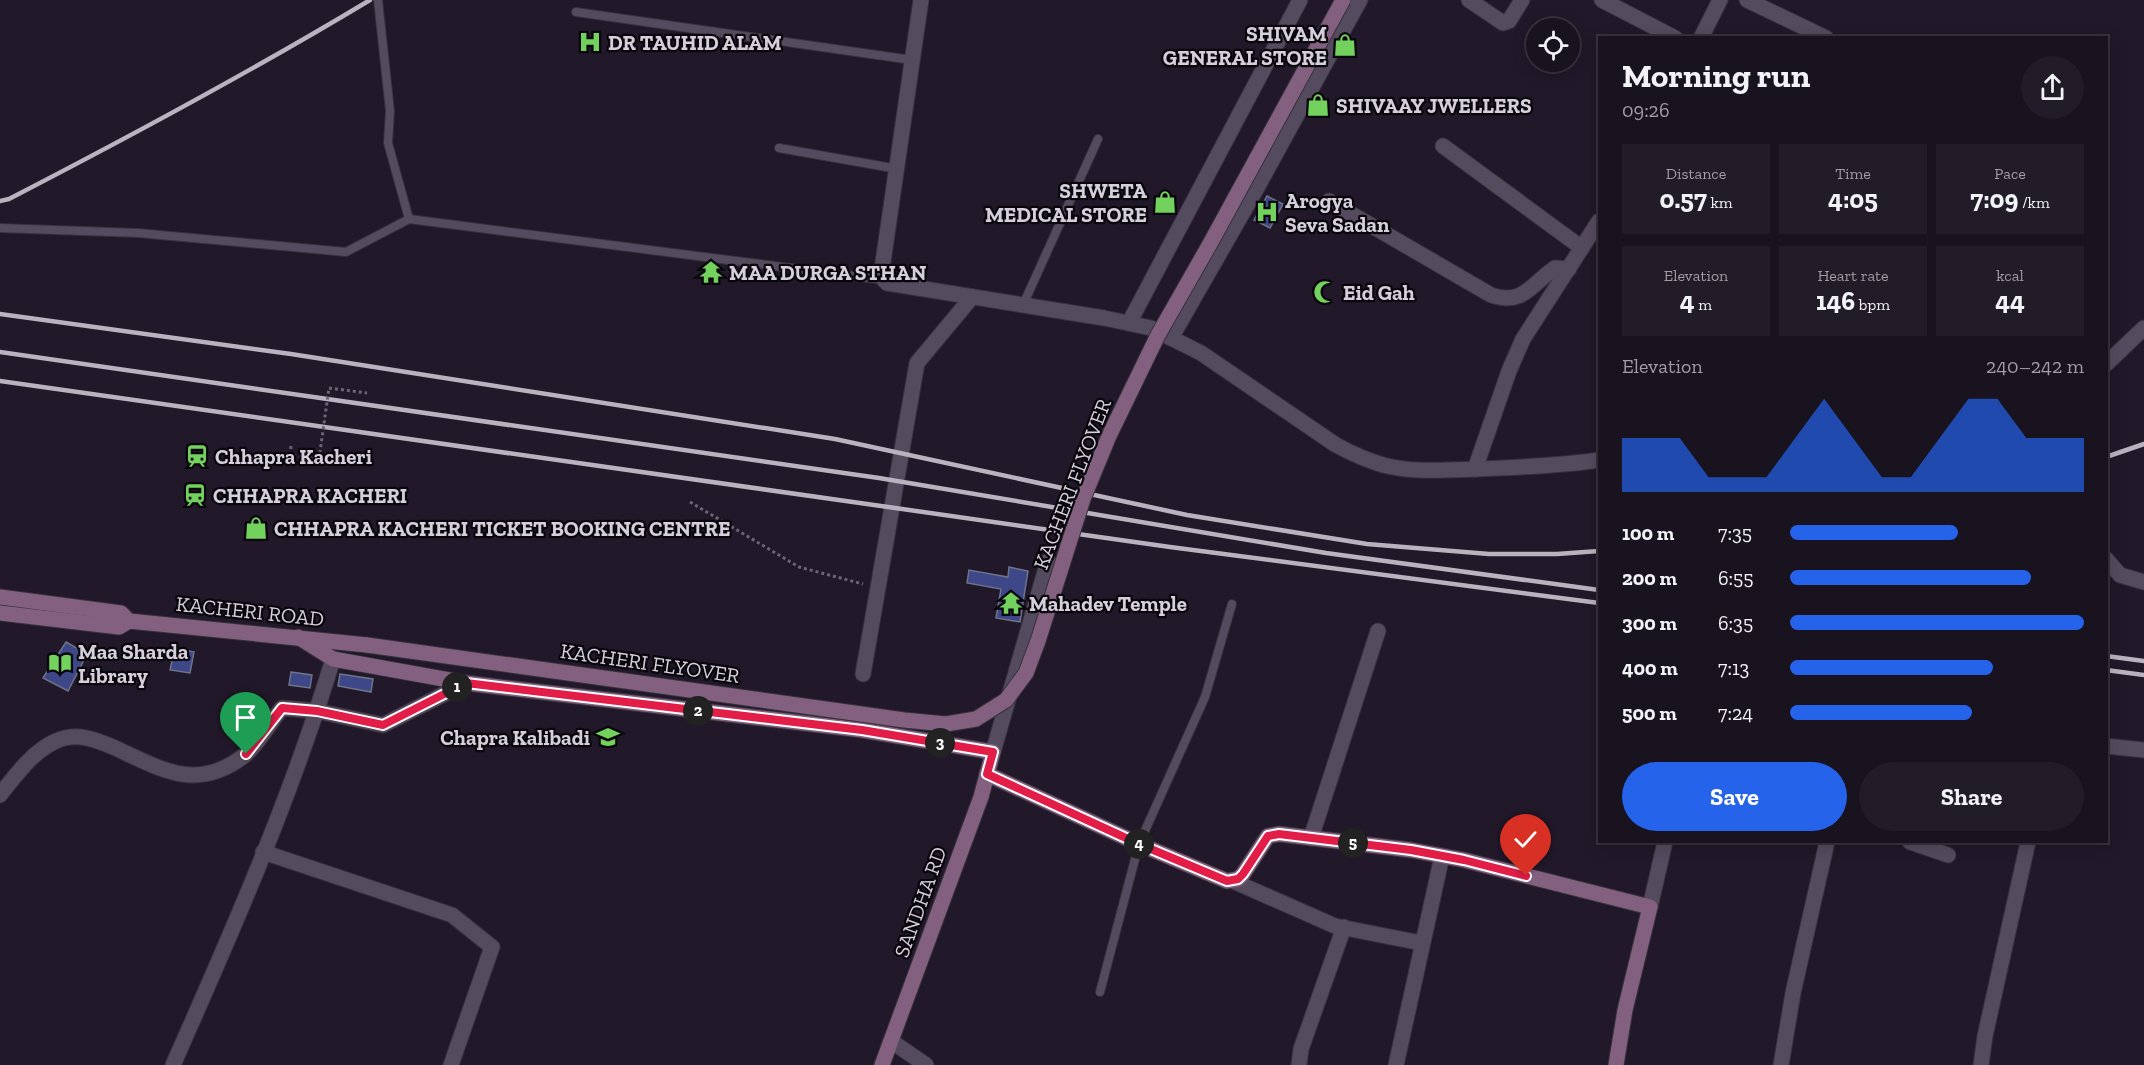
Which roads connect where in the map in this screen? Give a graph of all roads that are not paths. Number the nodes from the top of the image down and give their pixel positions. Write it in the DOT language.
graph roads {
  1 [pos="378,0"];
  2 [pos="921,0"];
  3 [pos="1300,0"];
  4 [pos="1343,0"];
  5 [pos="1360,0"];
  6 [pos="1468,0"];
  7 [pos="1522,0"];
  8 [pos="1602,0"];
  9 [pos="1720,0"];
  10 [pos="1747,0"];
  11 [pos="576,12"];
  12 [pos="1671,36"];
  13 [pos="1702,36"];
  14 [pos="1822,36"];
  15 [pos="912,60"];
  16 [pos="1098,139"];
  17 [pos="1443,146"];
  18 [pos="779,148"];
  19 [pos="898,169"];
  20 [pos="1329,201"];
  21 [pos="409,219"];
  22 [pos="1598,223"];
  23 [pos="0,228"];
  24 [pos="1582,248"];
  25 [pos="1569,269"];
  26 [pos="884,280"];
  27 [pos="972,297"];
  28 [pos="1023,305"];
  29 [pos="1129,323"];
  30 [pos="2144,328"];
  31 [pos="1171,338"];
  32 [pos="2108,362"];
  33 [pos="1598,460"];
  34 [pos="1475,469"];
  35 [pos="1048,561"];
  36 [pos="2108,562"];
  37 [pos="2144,582"];
  38 [pos="0,597"];
  39 [pos="1232,604"];
  40 [pos="0,613"];
  41 [pos="129,621"];
  42 [pos="1378,631"];
  43 [pos="298,637"];
  44 [pos="367,645"];
  45 [pos="333,659"];
  46 [pos="863,675"];
  47 [pos="466,683"];
  48 [pos="317,711"];
  49 [pos="2108,746"];
  50 [pos="2144,750"];
  51 [pos="993,752"];
  52 [pos="987,774"];
  53 [pos="0,795"];
  54 [pos="1311,838"];
  55 [pos="1665,843"];
  56 [pos="1827,843"];
  57 [pos="1913,843"];
  58 [pos="2028,843"];
  59 [pos="1139,844"];
  60 [pos="263,852"];
  61 [pos="1948,855"];
  62 [pos="1442,856"];
  63 [pos="1233,881"];
  64 [pos="1650,907"];
  65 [pos="1344,927"];
  66 [pos="1421,943"];
  67 [pos="1100,992"];
  68 [pos="891,1041"];
  69 [pos="173,1065"];
  70 [pos="451,1065"];
  71 [pos="882,1065"];
  72 [pos="926,1065"];
  73 [pos="1299,1065"];
  74 [pos="1396,1065"];
  75 [pos="1616,1065"];
  76 [pos="1781,1065"];
  77 [pos="1981,1065"];
  1 -- 21 [label="lane"];
  2 -- 15 [label="street"];
  3 -- 29 [label="street"];
  4 -- 44 [label="main road, KACHERI FLYOVER, bridge"];
  5 -- 31 [label="street"];
  6 -- 7 [label="street"];
  8 -- 12 [label="street"];
  9 -- 13 [label="street"];
  10 -- 14 [label="street"];
  11 -- 15 [label="lane"];
  15 -- 19 [label="street"];
  16 -- 28 [label="lane"];
  17 -- 24 [label="street"];
  18 -- 19 [label="lane"];
  19 -- 26 [label="street"];
  20 -- 25 [label="street"];
  21 -- 23 [label="lane"];
  21 -- 26 [label="lane"];
  22 -- 24 [label="street"];
  24 -- 25 [label="street"];
  25 -- 34 [label="street"];
  26 -- 27 [label="street"];
  27 -- 28 [label="street"];
  27 -- 46 [label="street"];
  28 -- 29 [label="street"];
  29 -- 31 [label="street"];
  30 -- 32 [label="street"];
  31 -- 34 [label="street"];
  33 -- 34 [label="street"];
  35 -- 51 [label="street"];
  36 -- 37 [label="street"];
  38 -- 41 [label="main road, KACHERI ROAD"];
  39 -- 59 [label="lane"];
  40 -- 41 [label="main road, KACHERI ROAD"];
  41 -- 43 [label="main road, KACHERI ROAD"];
  42 -- 54 [label="street"];
  43 -- 44 [label="main road, KACHERI ROAD"];
  43 -- 45 [label="main road"];
  45 -- 47 [label="main road"];
  45 -- 48 [label="street"];
  47 -- 48 [label="street"];
  47 -- 51 [label="main road"];
  48 -- 53 [label="street"];
  48 -- 60 [label="street"];
  49 -- 50 [label="street"];
  51 -- 52 [label="main road, SANDHA RD"];
  52 -- 59 [label="main road"];
  52 -- 68 [label="main road, SANDHA RD"];
  54 -- 62 [label="main road"];
  54 -- 63 [label="main road"];
  55 -- 64 [label="street"];
  56 -- 76 [label="street"];
  57 -- 61 [label="street"];
  58 -- 77 [label="street"];
  59 -- 63 [label="main road"];
  59 -- 67 [label="lane"];
  60 -- 69 [label="street"];
  60 -- 70 [label="street"];
  62 -- 64 [label="main road"];
  62 -- 66 [label="street"];
  63 -- 65 [label="street"];
  64 -- 75 [label="main road"];
  65 -- 66 [label="street"];
  65 -- 73 [label="street"];
  66 -- 74 [label="street"];
  68 -- 71 [label="main road, SANDHA RD"];
  68 -- 72 [label="street"];
}
